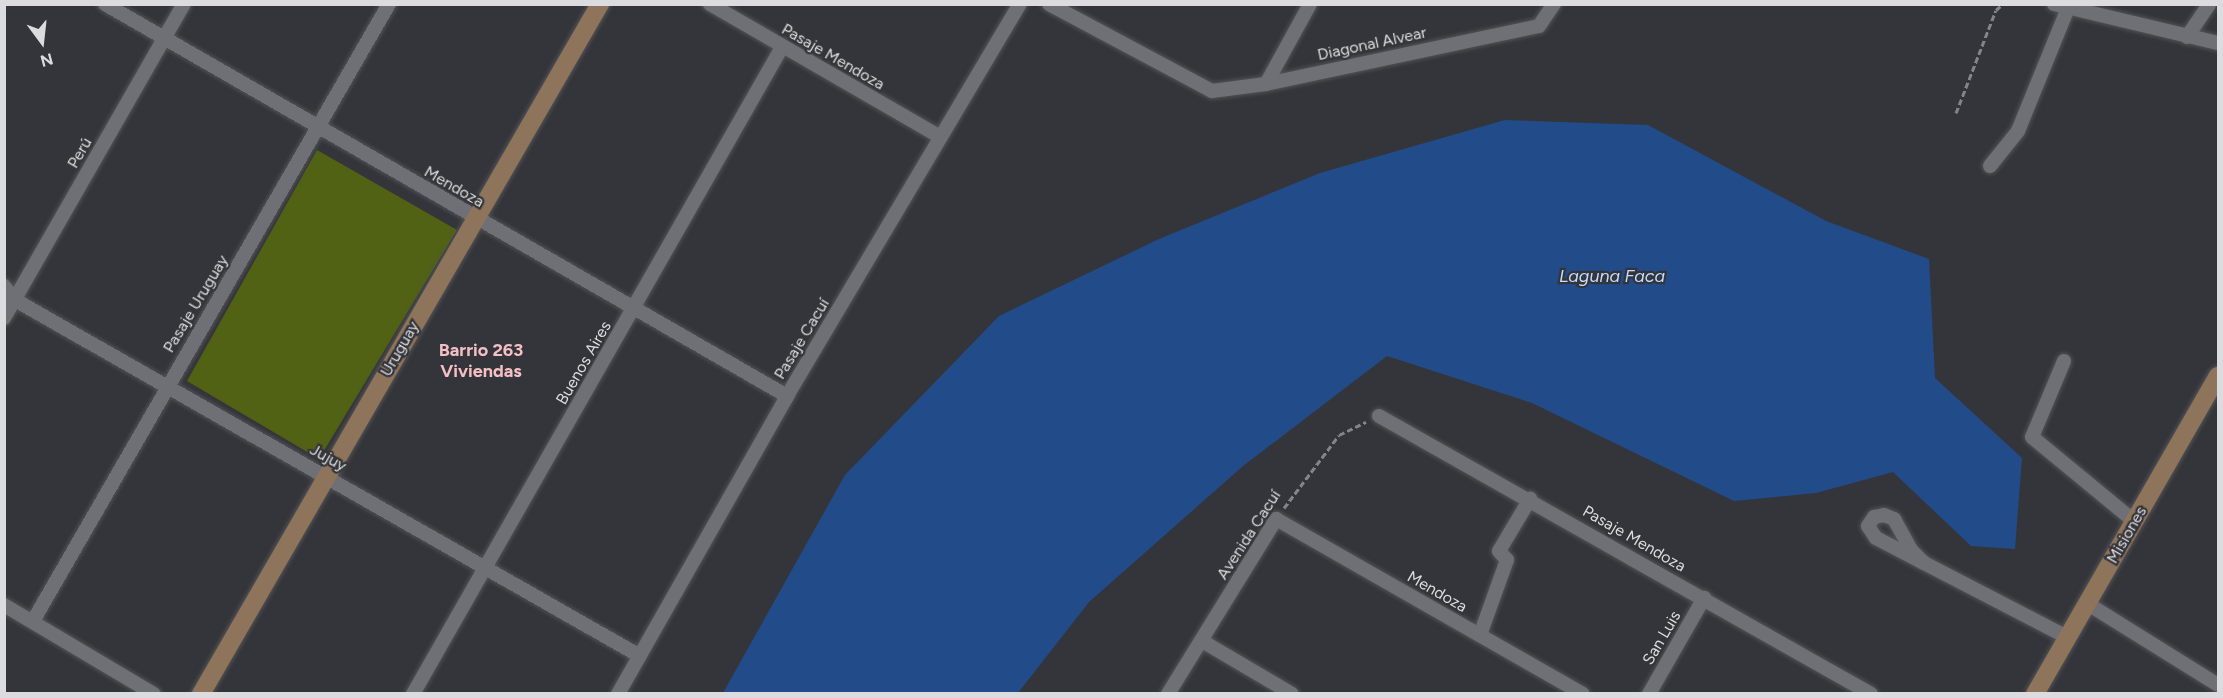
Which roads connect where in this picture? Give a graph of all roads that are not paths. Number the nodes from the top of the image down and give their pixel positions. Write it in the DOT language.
graph roads {
  1 [pos="105,4"];
  2 [pos="184,4"];
  3 [pos="389,4"];
  4 [pos="600,4"];
  5 [pos="710,4"];
  6 [pos="1020,4"];
  7 [pos="1049,4"];
  8 [pos="1310,4"];
  9 [pos="1554,4"];
  10 [pos="2209,4"];
  11 [pos="2061,6"];
  12 [pos="2187,37"];
  13 [pos="165,39"];
  14 [pos="2218,43"];
  15 [pos="783,47"];
  16 [pos="1266,84"];
  17 [pos="320,127"];
  18 [pos="940,137"];
  19 [pos="1990,166"];
  20 [pos="476,219"];
  21 [pos="4,286"];
  22 [pos="15,300"];
  23 [pos="635,308"];
  24 [pos="4,318"];
  25 [pos="2064,361"];
  26 [pos="2216,384"];
  27 [pos="166,387"];
  28 [pos="787,396"];
  29 [pos="1379,416"];
  30 [pos="327,476"];
  31 [pos="1530,499"];
  32 [pos="1276,519"];
  33 [pos="2135,522"];
  34 [pos="1924,563"];
  35 [pos="486,566"];
  36 [pos="1704,598"];
  37 [pos="2088,603"];
  38 [pos="4,605"];
  39 [pos="33,621"];
  40 [pos="1480,635"];
  41 [pos="2067,637"];
  42 [pos="1202,641"];
  43 [pos="640,656"];
  44 [pos="2218,685"];
  45 [pos="154,693"];
  46 [pos="201,693"];
  47 [pos="412,693"];
  48 [pos="618,693"];
  49 [pos="1168,693"];
  50 [pos="1292,693"];
  51 [pos="1583,693"];
  52 [pos="1649,693"];
  53 [pos="1871,693"];
  54 [pos="2035,693"];
  1 -- 13 [label="street, Mendoza"];
  2 -- 13 [label="street, Perú"];
  3 -- 17 [label="street, Pasaje Uruguay"];
  4 -- 20 [label="street, Uruguay"];
  5 -- 15 [label="street, Pasaje Mendoza"];
  6 -- 18 [label="street, Pasaje Cacuí"];
  7 -- 16 [label="street, Diagonal Alvear"];
  8 -- 16 [label="street"];
  9 -- 16 [label="street, Diagonal Alvear"];
  10 -- 12 [label="street"];
  11 -- 12 [label="street"];
  11 -- 19 [label="street"];
  12 -- 14 [label="street"];
  13 -- 17 [label="street, Mendoza"];
  13 -- 22 [label="street, Perú"];
  15 -- 18 [label="street, Pasaje Mendoza"];
  15 -- 23 [label="street, Buenos Aires"];
  17 -- 20 [label="street, Mendoza"];
  17 -- 27 [label="street, Pasaje Uruguay"];
  18 -- 28 [label="street, Pasaje Cacuí"];
  20 -- 23 [label="street, Mendoza"];
  20 -- 30 [label="street, Uruguay"];
  21 -- 22 [label="street, Jujuy"];
  22 -- 24 [label="street, Perú"];
  22 -- 27 [label="street, Jujuy"];
  23 -- 28 [label="street, Mendoza"];
  23 -- 35 [label="street, Buenos Aires"];
  25 -- 33 [label="street"];
  26 -- 33 [label="street, Misiones"];
  27 -- 30 [label="street, Jujuy"];
  27 -- 39 [label="street, Pasaje Uruguay"];
  28 -- 43 [label="street, Pasaje Cacuí"];
  29 -- 31 [label="street, Pasaje Mendoza"];
  30 -- 35 [label="street, Jujuy"];
  30 -- 46 [label="street, Uruguay"];
  31 -- 36 [label="street, Pasaje Mendoza"];
  31 -- 40 [label="street"];
  32 -- 40 [label="street, Mendoza"];
  32 -- 42 [label="street, Avenida Cacuí"];
  33 -- 37 [label="street, Misiones"];
  34 -- 41 [label="street"];
  35 -- 43 [label="street, Jujuy"];
  35 -- 47 [label="street, Buenos Aires"];
  36 -- 52 [label="street, San Luis"];
  36 -- 53 [label="street, Pasaje Mendoza"];
  37 -- 41 [label="street, Misiones"];
  37 -- 44 [label="street"];
  38 -- 39 [label="street"];
  39 -- 45 [label="street"];
  40 -- 51 [label="street, Mendoza"];
  41 -- 54 [label="street, Misiones"];
  42 -- 49 [label="street, Avenida Cacuí"];
  42 -- 50 [label="street"];
  43 -- 48 [label="street, Pasaje Cacuí"];
}
